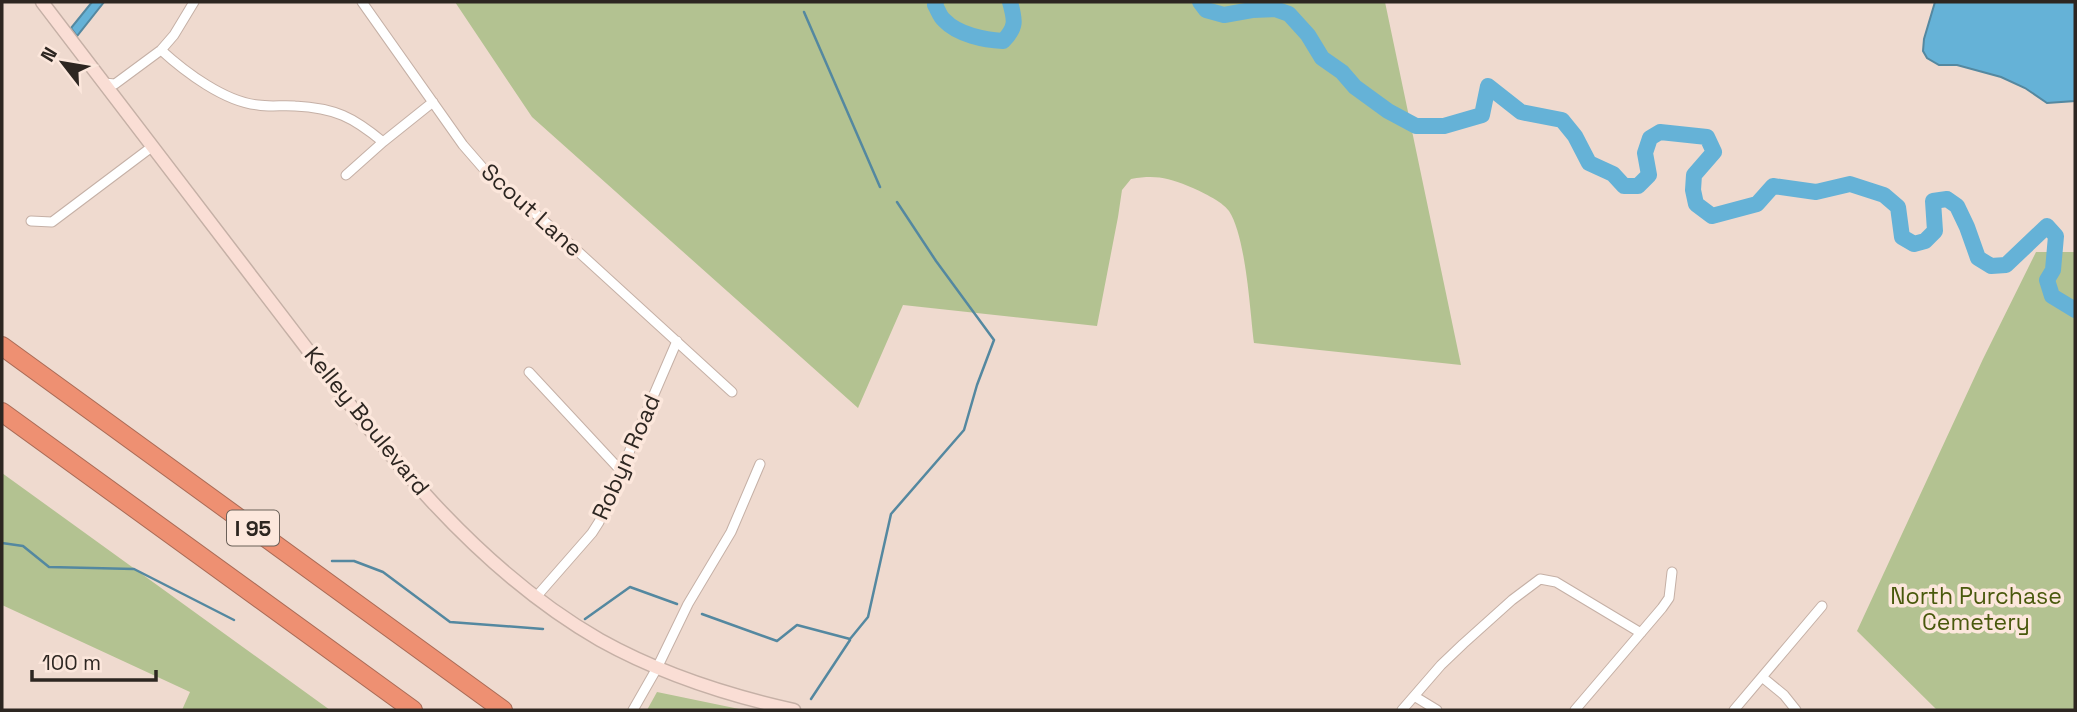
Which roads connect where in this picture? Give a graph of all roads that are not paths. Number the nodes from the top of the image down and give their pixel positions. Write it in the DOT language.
graph roads {
  1 [pos="43,2"];
  2 [pos="194,2"];
  3 [pos="362,2"];
  4 [pos="161,50"];
  5 [pos="104,83"];
  6 [pos="433,102"];
  7 [pos="383,142"];
  8 [pos="153,146"];
  9 [pos="346,175"];
  10 [pos="31,221"];
  11 [pos="677,341"];
  12 [pos="2,346"];
  13 [pos="528,372"];
  14 [pos="732,392"];
  15 [pos="2,412"];
  16 [pos="760,464"];
  17 [pos="622,472"];
  18 [pos="1672,572"];
  19 [pos="536,597"];
  20 [pos="1822,606"];
  21 [pos="1641,633"];
  22 [pos="657,668"];
  23 [pos="1762,677"];
  24 [pos="1414,696"];
  25 [pos="413,710"];
  26 [pos="503,710"];
  27 [pos="633,710"];
  28 [pos="794,710"];
  29 [pos="1402,710"];
  30 [pos="1437,710"];
  31 [pos="1575,710"];
  32 [pos="1734,710"];
  33 [pos="1796,710"];
  1 -- 5 [label="main road, Kelley Boulevard"];
  2 -- 4 [label="street"];
  3 -- 6 [label="street, Scout Lane"];
  4 -- 5 [label="street"];
  4 -- 7 [label="street"];
  5 -- 8 [label="main road, Kelley Boulevard"];
  6 -- 7 [label="street"];
  6 -- 11 [label="street, Scout Lane"];
  7 -- 9 [label="street"];
  8 -- 10 [label="street"];
  8 -- 19 [label="main road, Kelley Boulevard"];
  11 -- 14 [label="street, Scout Lane"];
  11 -- 17 [label="street, Robyn Road"];
  12 -- 26 [label="highway, I 95"];
  13 -- 17 [label="street"];
  15 -- 25 [label="highway, I 95"];
  16 -- 22 [label="street"];
  17 -- 19 [label="street, Robyn Road"];
  18 -- 21 [label="street"];
  19 -- 22 [label="main road, Kelley Boulevard"];
  20 -- 23 [label="street"];
  21 -- 24 [label="street"];
  21 -- 31 [label="street"];
  22 -- 27 [label="street"];
  22 -- 28 [label="main road, Kelley Boulevard"];
  23 -- 32 [label="street"];
  23 -- 33 [label="street"];
  24 -- 29 [label="street"];
  24 -- 30 [label="street"];
}
